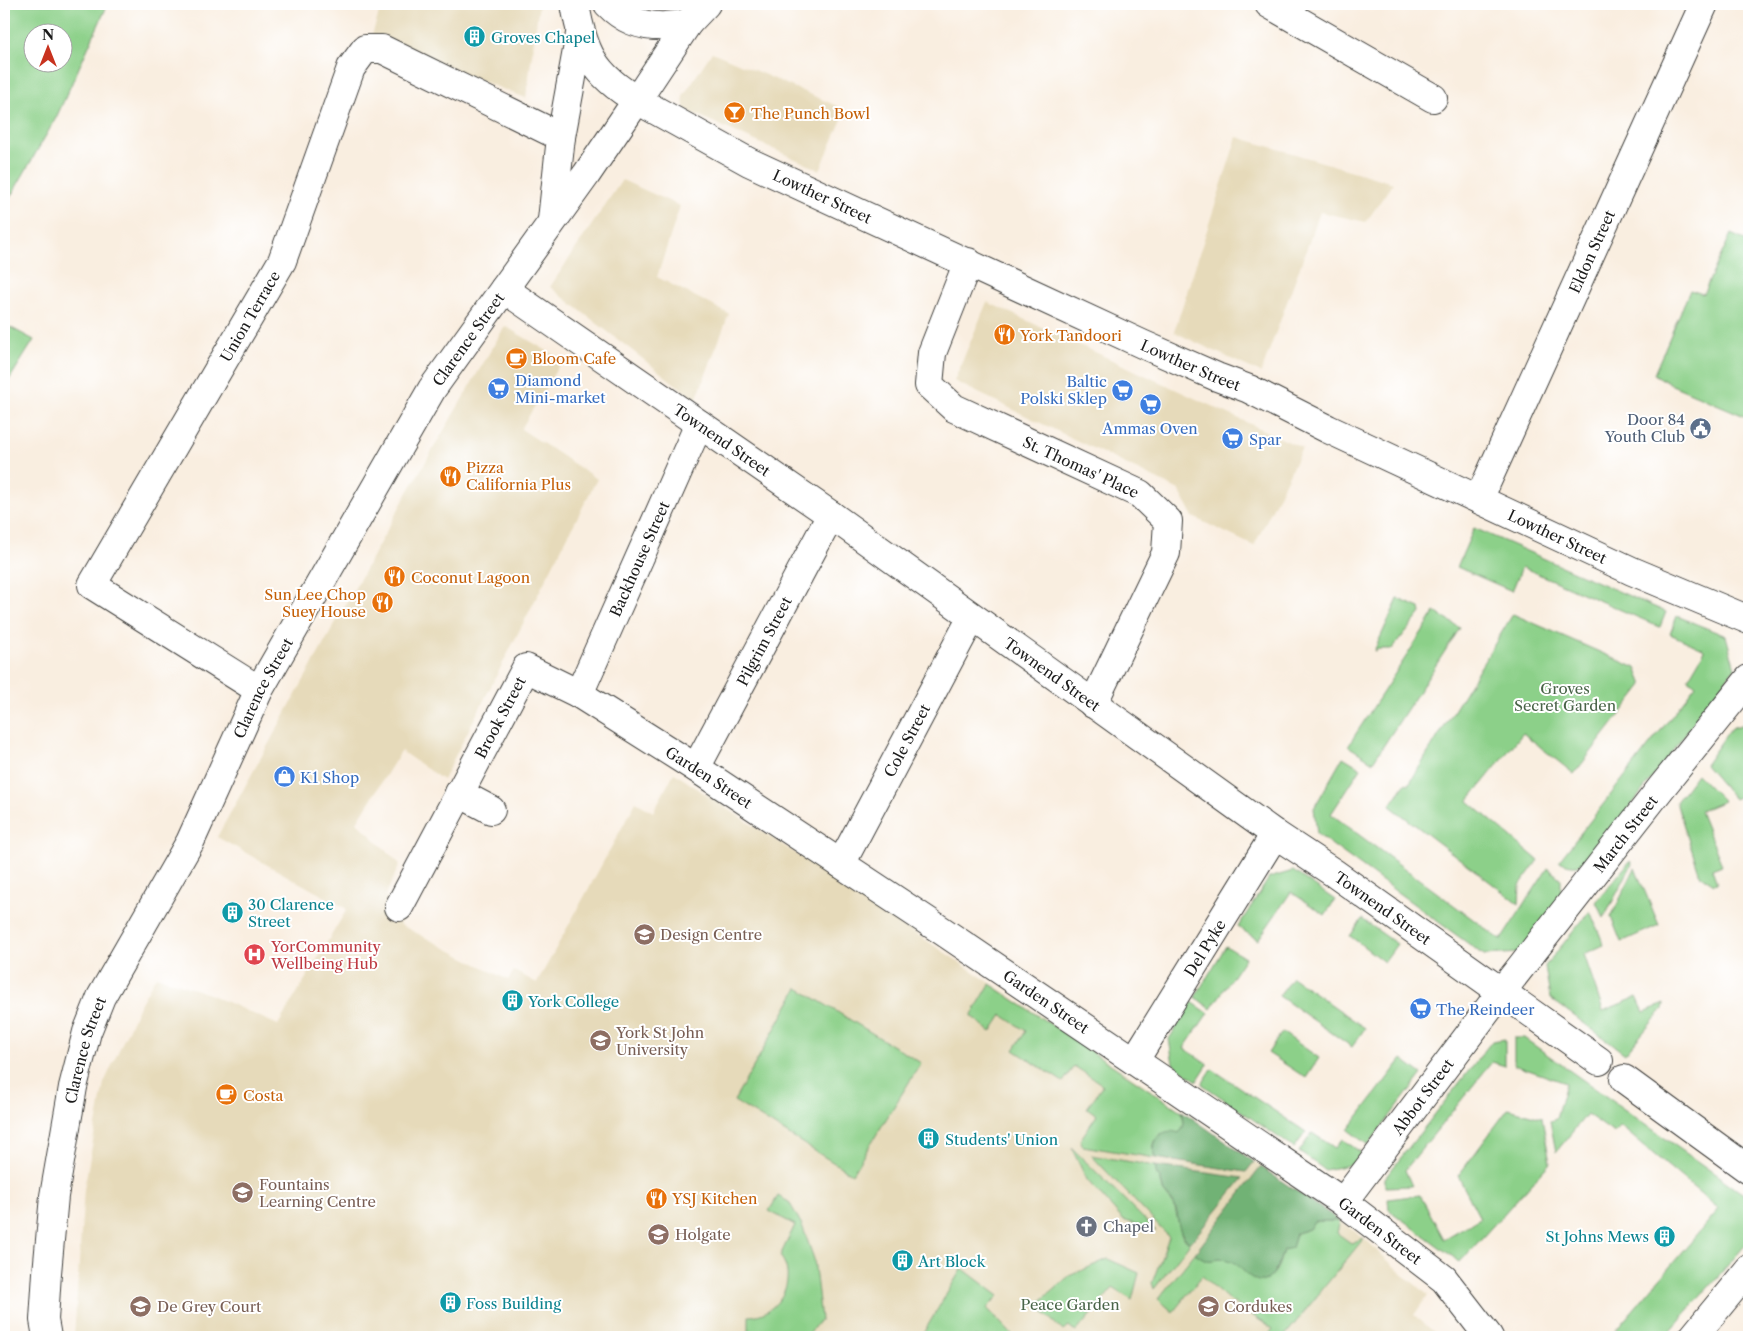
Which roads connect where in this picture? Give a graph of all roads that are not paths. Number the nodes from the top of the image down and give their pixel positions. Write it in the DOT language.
graph roads {
  1 [pos="575,4"];
  2 [pos="608,4"];
  3 [pos="706,4"];
  4 [pos="1269,4"];
  5 [pos="1704,4"];
  6 [pos="688,23"];
  7 [pos="580,34"];
  8 [pos="1433,98"];
  9 [pos="637,100"];
  10 [pos="561,138"];
  11 [pos="552,222"];
  12 [pos="968,262"];
  13 [pos="504,289"];
  14 [pos="699,424"];
  15 [pos="1479,499"];
  16 [pos="831,515"];
  17 [pos="972,617"];
  18 [pos="1749,620"];
  19 [pos="1749,679"];
  20 [pos="259,690"];
  21 [pos="579,694"];
  22 [pos="1093,704"];
  23 [pos="696,768"];
  24 [pos="459,793"];
  25 [pos="491,810"];
  26 [pos="1275,834"];
  27 [pos="840,864"];
  28 [pos="398,907"];
  29 [pos="1502,991"];
  30 [pos="1135,1060"];
  31 [pos="1599,1062"];
  32 [pos="1624,1079"];
  33 [pos="1749,1170"];
  34 [pos="1343,1202"];
  35 [pos="1749,1269"];
  36 [pos="47,1337"];
  37 [pos="1489,1337"];
  38 [pos="1693,1337"];
  1 -- 7 [label="street"];
  2 -- 6 [label="street"];
  3 -- 6 [label="street, Clarence Street"];
  4 -- 8 [label="street"];
  5 -- 15 [label="street, Eldon Street"];
  6 -- 9 [label="street, Clarence Street"];
  7 -- 9 [label="street, Lowther Street"];
  7 -- 10 [label="street"];
  9 -- 11 [label="street, Clarence Street"];
  9 -- 12 [label="street, Lowther Street"];
  10 -- 11 [label="street"];
  10 -- 20 [label="street, Union Terrace"];
  11 -- 13 [label="street, Clarence Street"];
  12 -- 15 [label="street, Lowther Street"];
  12 -- 22 [label="street, St. Thomas' Place"];
  13 -- 14 [label="street, Townend Street"];
  13 -- 20 [label="street, Clarence Street"];
  14 -- 16 [label="street, Townend Street"];
  14 -- 21 [label="street, Backhouse Street"];
  15 -- 18 [label="street, Lowther Street"];
  16 -- 17 [label="street, Townend Street"];
  16 -- 23 [label="street, Pilgrim Street"];
  17 -- 22 [label="street, Townend Street"];
  17 -- 27 [label="street, Cole Street"];
  19 -- 29 [label="street, March Street"];
  20 -- 36 [label="street, Clarence Street"];
  21 -- 23 [label="street, Garden Street"];
  21 -- 24 [label="street, Brook Street"];
  22 -- 26 [label="street, Townend Street"];
  23 -- 27 [label="street, Garden Street"];
  24 -- 25 [label="street"];
  24 -- 28 [label="street, Brook Street"];
  26 -- 29 [label="street, Townend Street"];
  26 -- 30 [label="street, Del Pyke"];
  27 -- 30 [label="street, Garden Street"];
  29 -- 31 [label="street, Townend Street"];
  29 -- 34 [label="street, Abbot Street"];
  30 -- 34 [label="street, Garden Street"];
  32 -- 33 [label="street"];
  34 -- 37 [label="street, Garden Street"];
  35 -- 38 [label="street"];
}
